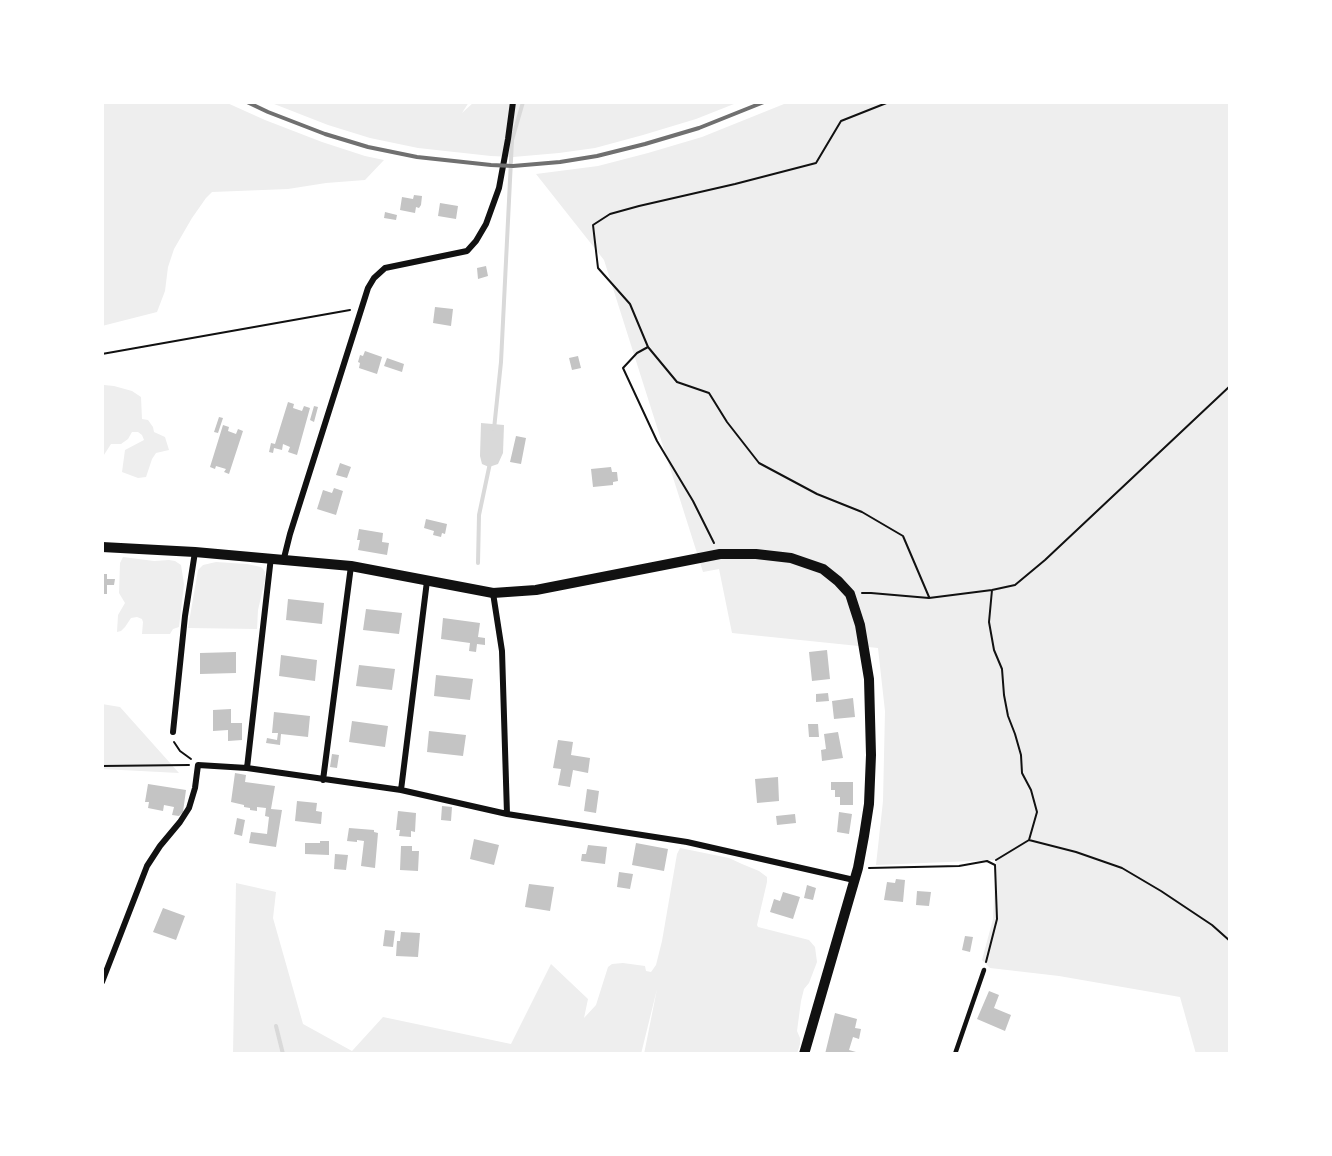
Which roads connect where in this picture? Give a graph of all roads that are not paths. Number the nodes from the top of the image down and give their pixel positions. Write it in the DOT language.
graph roads {
  1 [pos="513,102"];
  2 [pos="102,547"];
  3 [pos="195,552"];
  4 [pos="271,557"];
  5 [pos="284,558"];
  6 [pos="351,566"];
  7 [pos="427,581"];
  8 [pos="493,593"];
  9 [pos="173,732"];
  10 [pos="248,768"];
  11 [pos="323,780"];
  12 [pos="401,790"];
  13 [pos="507,814"];
  14 [pos="854,880"];
  15 [pos="984,970"];
  16 [pos="102,982"];
  17 [pos="804,1054"];
  18 [pos="955,1054"];
  1 -- 5 [label="street"];
  2 -- 3 [label="street"];
  3 -- 4 [label="street"];
  3 -- 9 [label="street"];
  4 -- 5 [label="street"];
  4 -- 10 [label="street"];
  5 -- 6 [label="street"];
  6 -- 7 [label="street"];
  6 -- 11 [label="street"];
  7 -- 8 [label="street"];
  7 -- 12 [label="street"];
  8 -- 13 [label="street"];
  8 -- 14 [label="street"];
  10 -- 11 [label="street"];
  10 -- 16 [label="street"];
  11 -- 12 [label="street"];
  12 -- 13 [label="street"];
  13 -- 14 [label="street"];
  14 -- 17 [label="street"];
  15 -- 18 [label="lane"];
}
